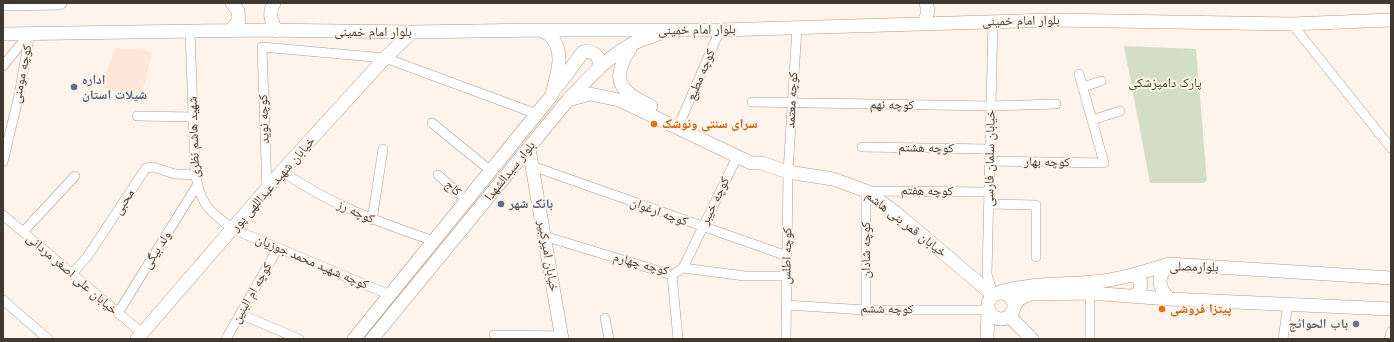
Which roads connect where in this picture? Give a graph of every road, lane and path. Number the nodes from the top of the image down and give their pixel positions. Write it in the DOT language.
graph roads {
  1 [pos="60,3"];
  2 [pos="232,3"];
  3 [pos="274,3"];
  4 [pos="926,3"];
  5 [pos="3,4"];
  6 [pos="1389,18"];
  7 [pos="993,21"];
  8 [pos="924,24"];
  9 [pos="1292,24"];
  10 [pos="796,28"];
  11 [pos="190,30"];
  12 [pos="231,30"];
  13 [pos="540,30"];
  14 [pos="669,30"];
  15 [pos="720,30"];
  16 [pos="276,31"];
  17 [pos="412,32"];
  18 [pos="30,33"];
  19 [pos="3,34"];
  20 [pos="633,44"];
  21 [pos="386,58"];
  22 [pos="3,66"];
  23 [pos="598,70"];
  24 [pos="1079,74"];
  25 [pos="1101,81"];
  26 [pos="1083,87"];
  27 [pos="552,95"];
  28 [pos="568,100"];
  29 [pos="752,102"];
  30 [pos="792,104"];
  31 [pos="1056,104"];
  32 [pos="991,106"];
  33 [pos="1120,111"];
  34 [pos="537,114"];
  35 [pos="137,116"];
  36 [pos="193,116"];
  37 [pos="681,120"];
  38 [pos="1092,120"];
  39 [pos="432,123"];
  40 [pos="862,147"];
  41 [pos="1391,148"];
  42 [pos="383,149"];
  43 [pos="529,149"];
  44 [pos="990,149"];
  45 [pos="737,156"];
  46 [pos="990,161"];
  47 [pos="3,162"];
  48 [pos="762,163"];
  49 [pos="532,166"];
  50 [pos="491,171"];
  51 [pos="282,172"];
  52 [pos="788,172"];
  53 [pos="195,175"];
  54 [pos="438,175"];
  55 [pos="75,176"];
  56 [pos="196,187"];
  57 [pos="266,190"];
  58 [pos="866,191"];
  59 [pos="989,192"];
  60 [pos="467,201"];
  61 [pos="989,204"];
  62 [pos="3,215"];
  63 [pos="372,220"];
  64 [pos="702,227"];
  65 [pos="233,229"];
  66 [pos="23,232"];
  67 [pos="544,236"];
  68 [pos="434,241"];
  69 [pos="278,248"];
  70 [pos="787,256"];
  71 [pos="1036,257"];
  72 [pos="1169,264"];
  73 [pos="683,268"];
  74 [pos="72,274"];
  75 [pos="672,275"];
  76 [pos="1135,275"];
  77 [pos="787,276"];
  78 [pos="1391,278"];
  79 [pos="996,293"];
  80 [pos="1090,293"];
  81 [pos="390,295"];
  82 [pos="1133,296"];
  83 [pos="1169,299"];
  84 [pos="3,300"];
  85 [pos="1288,304"];
  86 [pos="786,305"];
  87 [pos="1391,309"];
  88 [pos="866,310"];
  89 [pos="988,310"];
  90 [pos="1012,311"];
  91 [pos="118,313"];
  92 [pos="240,314"];
  93 [pos="605,318"];
  94 [pos="1391,332"];
  95 [pos="494,335"];
  96 [pos="139,336"];
  97 [pos="562,337"];
  98 [pos="48,339"];
  99 [pos="226,339"];
  100 [pos="299,339"];
  101 [pos="354,339"];
  102 [pos="372,339"];
  103 [pos="609,339"];
  104 [pos="678,339"];
  105 [pos="786,339"];
  106 [pos="987,339"];
  107 [pos="1032,339"];
  108 [pos="1090,339"];
  109 [pos="1283,339"];
  110 [pos="1389,339"];
  1 -- 5 [label="street"];
  2 -- 12 [label="street"];
  3 -- 16 [label="street"];
  4 -- 8 [label="street"];
  6 -- 9 [label="street, بلوار امام خمینی"];
  7 -- 8 [label="street, بلوار امام خمینی"];
  7 -- 9 [label="street, بلوار امام خمینی"];
  7 -- 32 [label="street, خیابان سلمان فارسی"];
  8 -- 10 [label="street, بلوار امام خمینی"];
  9 -- 41 [label="street"];
  10 -- 15 [label="street, بلوار امام خمینی"];
  10 -- 30 [label="street, کوچه معتمد"];
  11 -- 12 [label="street, بلوار امام خمینی"];
  11 -- 18 [label="street, بلوار امام خمینی"];
  11 -- 36 [label="street, شهید هاشم نظری"];
  12 -- 16 [label="street, بلوار امام خمینی"];
  13 -- 14 [label="street, بلوار امام خمینی"];
  13 -- 17 [label="street, بلوار امام خمینی"];
  13 -- 27 [label="street, بلوار سیدالشهدا"];
  14 -- 15 [label="street, بلوار امام خمینی"];
  14 -- 20 [label="street, بلوار سیدالشهدا"];
  15 -- 37 [label="street, کوچه مطیع"];
  16 -- 17 [label="street, بلوار امام خمینی"];
  17 -- 21 [label="street, خیابان شهید عبداللهی پور"];
  18 -- 19 [label="street, بلوار امام خمینی"];
  18 -- 22 [label="street"];
  18 -- 47 [label="street, کوچه مومنی"];
  20 -- 23 [label="street, بلوار سیدالشهدا"];
  20 -- 37 [label="street, خیابان قمر بنی هاشم"];
  21 -- 34 [label="street"];
  21 -- 51 [label="street, خیابان شهید عبداللهی پور"];
  21 -- 57 [label="street, کوچه نوید"];
  23 -- 27 [label="street"];
  23 -- 28 [label="street, بلوار سیدالشهدا"];
  24 -- 26 [label="street"];
  25 -- 26 [label="street"];
  26 -- 38 [label="street"];
  27 -- 34 [label="street, بلوار سیدالشهدا"];
  28 -- 43 [label="street, بلوار سیدالشهدا"];
  28 -- 45 [label="street, خیابان قمر بنی هاشم"];
  29 -- 30 [label="street, کوچه نهم"];
  30 -- 32 [label="street, کوچه نهم"];
  30 -- 52 [label="street, کوچه معتمد"];
  31 -- 32 [label="street, کوچه نهم"];
  32 -- 44 [label="street, خیابان سلمان فارسی"];
  33 -- 38 [label="street"];
  34 -- 50 [label="street, بلوار سیدالشهدا"];
  35 -- 36 [label="street"];
  36 -- 53 [label="street, شهید هاشم نظری"];
  37 -- 48 [label="street, خیابان قمر بنی هاشم"];
  38 -- 46 [label="street, کوچه بهار"];
  39 -- 50 [label="street"];
  40 -- 44 [label="street, کوچه هشتم"];
  42 -- 63 [label="street"];
  43 -- 49 [label="street, خیابان امیرکبیر"];
  43 -- 102 [label="street, بلوار سیدالشهدا"];
  44 -- 46 [label="street, خیابان سلمان فارسی"];
  45 -- 48 [label="street, خیابان قمر بنی هاشم"];
  45 -- 64 [label="street, کوچه خیبر"];
  46 -- 59 [label="street, خیابان سلمان فارسی"];
  48 -- 52 [label="street, خیابان قمر بنی هاشم"];
  49 -- 64 [label="street, کوچه ارغوان"];
  49 -- 67 [label="street, خیابان امیرکبیر"];
  50 -- 60 [label="street, بلوار سیدالشهدا"];
  51 -- 57 [label="street, خیابان شهید عبداللهی پور"];
  51 -- 63 [label="street, کوچه رز"];
  52 -- 58 [label="street, خیابان قمر بنی هاشم"];
  52 -- 70 [label="street, کوچه اطلس"];
  53 -- 56 [label="street, شهید هاشم نظری"];
  53 -- 74 [label="street, محبی"];
  54 -- 60 [label="street, کاج"];
  55 -- 66 [label="street"];
  56 -- 65 [label="street, شهید هاشم نظری"];
  56 -- 91 [label="street, ولد بیگی"];
  57 -- 65 [label="street, خیابان شهید عبداللهی پور"];
  58 -- 59 [label="street, کوچه هفتم"];
  58 -- 79 [label="street, خیابان قمر بنی هاشم"];
  58 -- 88 [label="street, کوچه شادان"];
  59 -- 61 [label="street, خیابان سلمان فارسی"];
  60 -- 68 [label="street, بلوار سیدالشهدا"];
  61 -- 71 [label="street"];
  61 -- 79 [label="street, خیابان سلمان فارسی"];
  62 -- 66 [label="street, خیابان علی اصغر مردانی"];
  63 -- 68 [label="street, کوچه رز"];
  64 -- 70 [label="street, کوچه ارغوان"];
  64 -- 73 [label="street, کوچه خیبر"];
  65 -- 69 [label="street, کوچه شهید محمد جوزیان"];
  65 -- 96 [label="street, خیابان شهید عبداللهی پور"];
  66 -- 74 [label="street, خیابان علی اصغر مردانی"];
  67 -- 75 [label="street, کوچه چهارم"];
  67 -- 97 [label="street, خیابان امیرکبیر"];
  68 -- 81 [label="street, بلوار سیدالشهدا"];
  69 -- 81 [label="street, کوچه شهید محمد جوزیان"];
  69 -- 92 [label="street, کوچه ام البنین"];
  70 -- 77 [label="street, کوچه اطلس"];
  72 -- 76 [label="street, بلوارمصلی"];
  72 -- 78 [label="street, بلوارمصلی"];
  72 -- 83 [label="street"];
  73 -- 75 [label="street, کوچه چهارم"];
  73 -- 77 [label="street, کوچه چهارم"];
  74 -- 91 [label="street, خیابان علی اصغر مردانی"];
  75 -- 104 [label="street"];
  76 -- 79 [label="street, بلوارمصلی"];
  76 -- 82 [label="street"];
  77 -- 86 [label="street, کوچه اطلس"];
  79 -- 89 [label="street"];
  79 -- 90 [label="street"];
  80 -- 82 [label="street"];
  80 -- 90 [label="street"];
  80 -- 108 [label="street"];
  81 -- 101 [label="street, بلوار سیدالشهدا"];
  82 -- 83 [label="street"];
  83 -- 85 [label="street"];
  84 -- 98 [label="street"];
  85 -- 87 [label="street"];
  85 -- 109 [label="street"];
  86 -- 88 [label="street, کوچه ششم"];
  86 -- 105 [label="street, کوچه اطلس"];
  88 -- 89 [label="street, کوچه ششم"];
  89 -- 90 [label="street"];
  89 -- 106 [label="street"];
  90 -- 107 [label="street"];
  91 -- 96 [label="street, خیابان علی اصغر مردانی"];
  92 -- 99 [label="street, کوچه ام البنین"];
  92 -- 100 [label="street"];
  93 -- 103 [label="street"];
  94 -- 110 [label="street"];
  95 -- 97 [label="street"];
}
